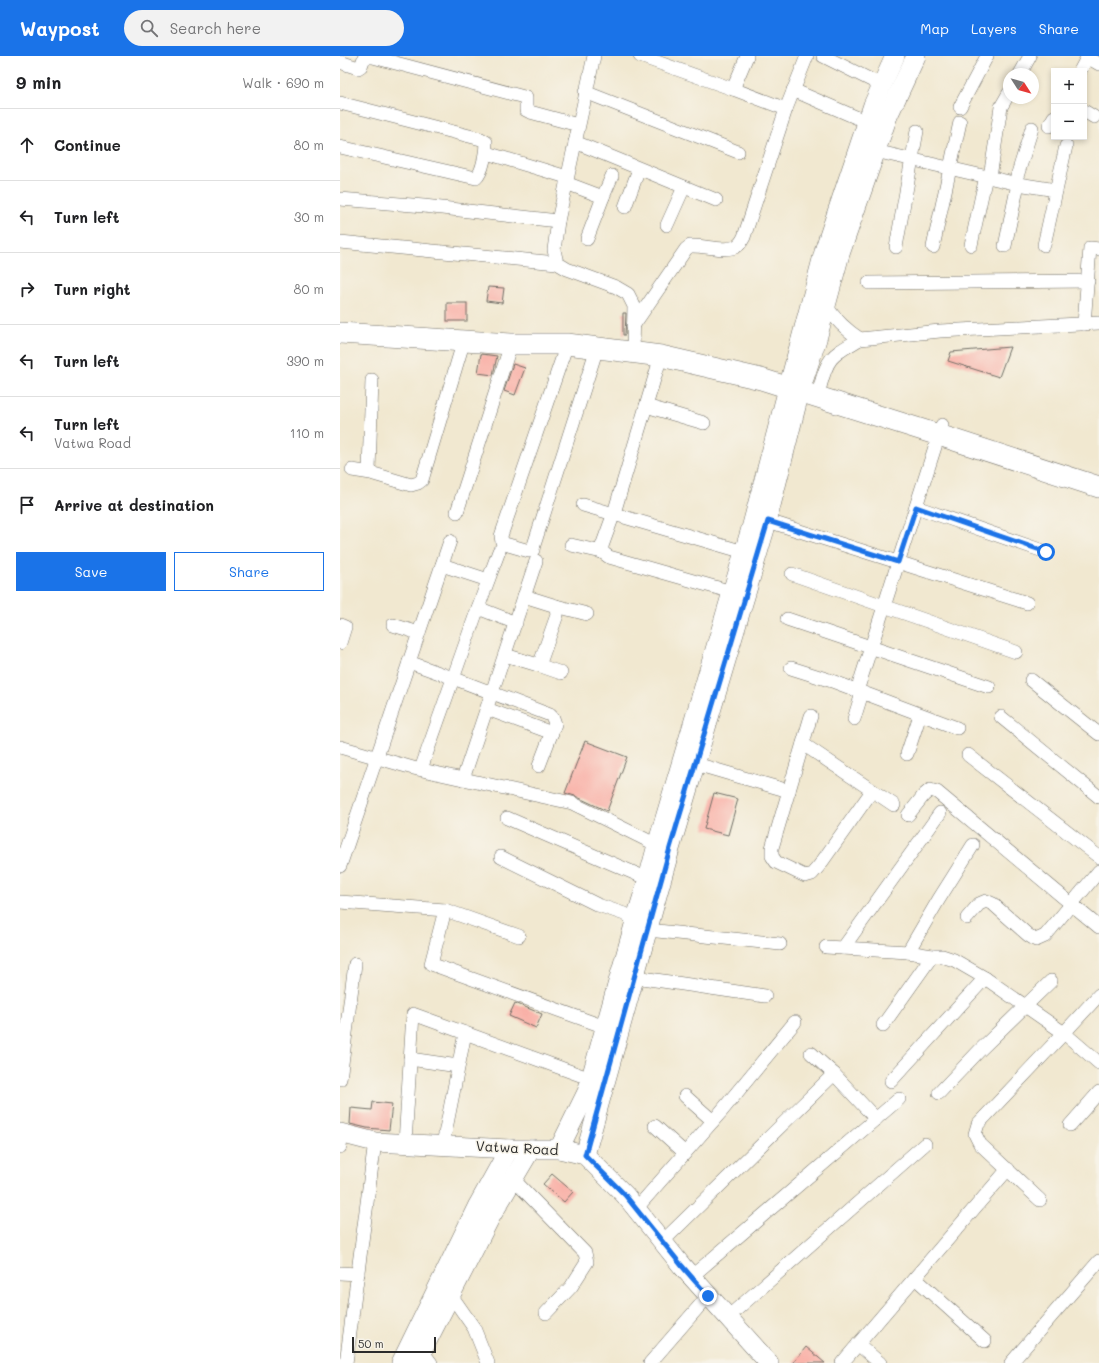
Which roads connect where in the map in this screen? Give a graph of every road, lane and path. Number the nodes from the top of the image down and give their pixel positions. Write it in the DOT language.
graph roads {
  1 [pos="594,56"];
  2 [pos="640,56"];
  3 [pos="747,56"];
  4 [pos="807,56"];
  5 [pos="823,56"];
  6 [pos="895,56"];
  7 [pos="916,56"];
  8 [pos="987,56"];
  9 [pos="1030,56"];
  10 [pos="1088,57"];
  11 [pos="340,62"];
  12 [pos="1099,64"];
  13 [pos="1023,68"];
  14 [pos="1082,68"];
  15 [pos="881,86"];
  16 [pos="733,89"];
  17 [pos="793,90"];
  18 [pos="586,92"];
  19 [pos="340,104"];
  20 [pos="1003,104"];
  21 [pos="960,107"];
  22 [pos="786,109"];
  23 [pos="868,122"];
  24 [pos="960,122"];
  25 [pos="578,125"];
  26 [pos="1032,128"];
  27 [pos="917,131"];
  28 [pos="575,142"];
  29 [pos="1066,146"];
  30 [pos="340,147"];
  31 [pos="486,151"];
  32 [pos="875,151"];
  33 [pos="738,152"];
  34 [pos="912,159"];
  35 [pos="949,167"];
  36 [pos="639,169"];
  37 [pos="612,176"];
  38 [pos="988,177"];
  39 [pos="567,180"];
  40 [pos="1017,183"];
  41 [pos="684,187"];
  42 [pos="1056,190"];
  43 [pos="603,197"];
  44 [pos="340,199"];
  45 [pos="716,200"];
  46 [pos="625,207"];
  47 [pos="558,221"];
  48 [pos="667,225"];
  49 [pos="587,239"];
  50 [pos="340,242"];
  51 [pos="971,245"];
  52 [pos="1044,245"];
  53 [pos="1005,246"];
  54 [pos="896,247"];
  55 [pos="933,247"];
  56 [pos="1099,249"];
  57 [pos="557,262"];
  58 [pos="1088,281"];
  59 [pos="869,283"];
  60 [pos="826,306"];
  61 [pos="1099,323"];
  62 [pos="1084,324"];
  63 [pos="340,327"];
  64 [pos="340,332"];
  65 [pos="860,338"];
  66 [pos="464,340"];
  67 [pos="633,341"];
  68 [pos="511,344"];
  69 [pos="567,344"];
  70 [pos="597,348"];
  71 [pos="661,356"];
  72 [pos="372,380"];
  73 [pos="800,385"];
  74 [pos="646,406"];
  75 [pos="704,423"];
  76 [pos="941,430"];
  77 [pos="352,470"];
  78 [pos="371,473"];
  79 [pos="1099,476"];
  80 [pos="1099,487"];
  81 [pos="582,505"];
  82 [pos="916,507"];
  83 [pos="457,512"];
  84 [pos="614,513"];
  85 [pos="768,521"];
  86 [pos="450,541"];
  87 [pos="571,545"];
  88 [pos="499,551"];
  89 [pos="602,552"];
  90 [pos="744,552"];
  91 [pos="1046,552"];
  92 [pos="536,561"];
  93 [pos="898,562"];
  94 [pos="442,565"];
  95 [pos="792,574"];
  96 [pos="488,580"];
  97 [pos="732,592"];
  98 [pos="524,596"];
  99 [pos="1027,603"];
  100 [pos="556,606"];
  101 [pos="884,607"];
  102 [pos="478,608"];
  103 [pos="587,614"];
  104 [pos="787,619"];
  105 [pos="516,623"];
  106 [pos="340,625"];
  107 [pos="393,625"];
  108 [pos="419,633"];
  109 [pos="340,643"];
  110 [pos="872,647"];
  111 [pos="1016,652"];
  112 [pos="505,655"];
  113 [pos="409,662"];
  114 [pos="538,665"];
  115 [pos="791,668"];
  116 [pos="561,673"];
  117 [pos="453,678"];
  118 [pos="1031,680"];
  119 [pos="989,687"];
  120 [pos="860,692"];
  121 [pos="493,693"];
  122 [pos="487,709"];
  123 [pos="920,715"];
  124 [pos="810,716"];
  125 [pos="1001,717"];
  126 [pos="854,719"];
  127 [pos="957,728"];
  128 [pos="552,733"];
  129 [pos="1099,734"];
  130 [pos="803,744"];
  131 [pos="340,747"];
  132 [pos="907,754"];
  133 [pos="968,755"];
  134 [pos="377,758"];
  135 [pos="696,764"];
  136 [pos="539,766"];
  137 [pos="421,769"];
  138 [pos="463,779"];
  139 [pos="789,791"];
  140 [pos="872,791"];
  141 [pos="1099,797"];
  142 [pos="894,805"];
  143 [pos="940,813"];
  144 [pos="908,816"];
  145 [pos="507,818"];
  146 [pos="974,845"];
  147 [pos="663,847"];
  148 [pos="501,857"];
  149 [pos="1099,857"];
  150 [pos="340,866"];
  151 [pos="1099,871"];
  152 [pos="648,878"];
  153 [pos="340,902"];
  154 [pos="1072,903"];
  155 [pos="445,910"];
  156 [pos="967,918"];
  157 [pos="642,924"];
  158 [pos="1099,927"];
  159 [pos="519,936"];
  160 [pos="780,944"];
  161 [pos="826,947"];
  162 [pos="843,948"];
  163 [pos="908,952"];
  164 [pos="932,956"];
  165 [pos="355,964"];
  166 [pos="635,976"];
  167 [pos="985,978"];
  168 [pos="1051,981"];
  169 [pos="1099,995"];
  170 [pos="765,996"];
  171 [pos="1025,1006"];
  172 [pos="795,1022"];
  173 [pos="883,1024"];
  174 [pos="605,1027"];
  175 [pos="465,1033"];
  176 [pos="1064,1033"];
  177 [pos="811,1053"];
  178 [pos="410,1059"];
  179 [pos="1099,1063"];
  180 [pos="458,1066"];
  181 [pos="834,1074"];
  182 [pos="340,1079"];
  183 [pos="591,1079"];
  184 [pos="891,1082"];
  185 [pos="1099,1092"];
  186 [pos="940,1093"];
  187 [pos="685,1096"];
  188 [pos="899,1099"];
  189 [pos="876,1120"];
  190 [pos="713,1121"];
  191 [pos="1070,1125"];
  192 [pos="655,1126"];
  193 [pos="341,1138"];
  194 [pos="375,1142"];
  195 [pos="405,1143"];
  196 [pos="442,1144"];
  197 [pos="924,1144"];
  198 [pos="509,1149"];
  199 [pos="559,1149"];
  200 [pos="532,1150"];
  201 [pos="685,1153"];
  202 [pos="585,1155"];
  203 [pos="1008,1169"];
  204 [pos="513,1179"];
  205 [pos="1040,1200"];
  206 [pos="636,1209"];
  207 [pos="662,1242"];
  208 [pos="1099,1261"];
  209 [pos="340,1273"];
  210 [pos="358,1274"];
  211 [pos="691,1277"];
  212 [pos="915,1278"];
  213 [pos="451,1295"];
  214 [pos="708,1296"];
  215 [pos="546,1313"];
  216 [pos="728,1317"];
  217 [pos="985,1341"];
  218 [pos="858,1344"];
  219 [pos="423,1359"];
  220 [pos="346,1363"];
  221 [pos="401,1363"];
  222 [pos="488,1363"];
  223 [pos="650,1363"];
  224 [pos="769,1363"];
  225 [pos="842,1363"];
  226 [pos="880,1363"];
  227 [pos="1011,1363"];
  1 -- 18 [label="street"];
  2 -- 16 [label="street"];
  3 -- 16 [label="street"];
  4 -- 17 [label="street"];
  5 -- 15 [label="street"];
  6 -- 15 [label="street"];
  7 -- 32 [label="street"];
  8 -- 21 [label="street"];
  9 -- 13 [label="street"];
  10 -- 12 [label="street"];
  10 -- 14 [label="street"];
  11 -- 25 [label="street"];
  15 -- 23 [label="street"];
  16 -- 22 [label="street"];
  17 -- 22 [label="street"];
  17 -- 23 [label="street"];
  18 -- 25 [label="street"];
  18 -- 33 [label="street"];
  19 -- 31 [label="street"];
  20 -- 38 [label="street"];
  22 -- 67 [label="street"];
  23 -- 73 [label="street"];
  24 -- 35 [label="street"];
  25 -- 28 [label="street"];
  26 -- 40 [label="street"];
  27 -- 34 [label="street"];
  28 -- 36 [label="street"];
  28 -- 39 [label="street"];
  29 -- 42 [label="street"];
  30 -- 31 [label="street"];
  31 -- 39 [label="street"];
  32 -- 34 [label="street"];
  32 -- 60 [label="street"];
  34 -- 35 [label="street"];
  34 -- 54 [label="street"];
  35 -- 38 [label="street"];
  35 -- 55 [label="street"];
  36 -- 41 [label="street"];
  36 -- 46 [label="street"];
  37 -- 43 [label="street"];
  38 -- 40 [label="street"];
  38 -- 51 [label="street"];
  39 -- 43 [label="street"];
  39 -- 47 [label="street"];
  40 -- 42 [label="street"];
  40 -- 53 [label="street"];
  41 -- 45 [label="street"];
  41 -- 48 [label="street"];
  42 -- 52 [label="street"];
  43 -- 49 [label="street"];
  44 -- 47 [label="street"];
  47 -- 57 [label="street"];
  50 -- 57 [label="street"];
  56 -- 58 [label="street"];
  57 -- 67 [label="street"];
  58 -- 59 [label="street"];
  58 -- 62 [label="street"];
  60 -- 65 [label="street"];
  60 -- 73 [label="street"];
  61 -- 62 [label="street"];
  62 -- 65 [label="street"];
  63 -- 67 [label="main road"];
  64 -- 66 [label="main road"];
  65 -- 73 [label="street"];
  66 -- 68 [label="main road"];
  66 -- 78 [label="street"];
  67 -- 70 [label="main road"];
  67 -- 71 [label="main road"];
  67 -- 73 [label="main road"];
  68 -- 69 [label="main road"];
  68 -- 83 [label="street"];
  69 -- 70 [label="main road"];
  69 -- 70 [label="street"];
  71 -- 73 [label="main road"];
  71 -- 74 [label="street"];
  72 -- 78 [label="street"];
  73 -- 76 [label="main road"];
  73 -- 85 [label="street"];
  73 -- 90 [label="street"];
  74 -- 75 [label="street"];
  74 -- 84 [label="street"];
  76 -- 79 [label="main road"];
  76 -- 80 [label="main road"];
  76 -- 82 [label="street"];
  77 -- 78 [label="street"];
  81 -- 84 [label="street"];
  82 -- 91 [label="street"];
  82 -- 93 [label="street"];
  84 -- 89 [label="street"];
  84 -- 90 [label="street"];
  85 -- 93 [label="street"];
  85 -- 135 [label="street"];
  86 -- 94 [label="street"];
  87 -- 89 [label="street"];
  88 -- 96 [label="street"];
  89 -- 97 [label="street"];
  90 -- 97 [label="street"];
  92 -- 98 [label="street"];
  93 -- 99 [label="street"];
  93 -- 101 [label="street"];
  94 -- 96 [label="street"];
  94 -- 108 [label="street"];
  95 -- 101 [label="street"];
  96 -- 102 [label="street"];
  97 -- 147 [label="street"];
  98 -- 100 [label="street"];
  98 -- 105 [label="street"];
  100 -- 103 [label="street"];
  100 -- 114 [label="street"];
  101 -- 110 [label="street"];
  101 -- 111 [label="street"];
  102 -- 105 [label="street"];
  102 -- 117 [label="street"];
  104 -- 110 [label="street"];
  105 -- 112 [label="street"];
  106 -- 109 [label="street"];
  107 -- 108 [label="street"];
  108 -- 113 [label="street"];
  110 -- 119 [label="street"];
  110 -- 120 [label="street"];
  112 -- 114 [label="street"];
  112 -- 121 [label="street"];
  113 -- 117 [label="street"];
  113 -- 134 [label="street"];
  114 -- 116 [label="street"];
  115 -- 120 [label="street"];
  117 -- 121 [label="street"];
  117 -- 137 [label="street"];
  118 -- 129 [label="street"];
  120 -- 123 [label="street"];
  120 -- 126 [label="street"];
  121 -- 122 [label="street"];
  121 -- 128 [label="street"];
  122 -- 128 [label="street"];
  122 -- 138 [label="street"];
  123 -- 127 [label="street"];
  123 -- 132 [label="street"];
  124 -- 130 [label="street"];
  125 -- 141 [label="street"];
  128 -- 136 [label="street"];
  130 -- 139 [label="street"];
  130 -- 140 [label="street"];
  131 -- 134 [label="street"];
  133 -- 149 [label="street"];
  134 -- 137 [label="street"];
  134 -- 150 [label="street"];
  135 -- 139 [label="street"];
  135 -- 147 [label="street"];
  137 -- 138 [label="street"];
  138 -- 147 [label="street"];
  139 -- 140 [label="street"];
  140 -- 142 [label="street"];
  143 -- 162 [label="street"];
  144 -- 154 [label="street"];
  145 -- 152 [label="street"];
  146 -- 163 [label="street"];
  147 -- 152 [label="street"];
  147 -- 157 [label="street"];
  148 -- 157 [label="street"];
  151 -- 154 [label="street"];
  152 -- 157 [label="street"];
  153 -- 155 [label="street"];
  154 -- 156 [label="street"];
  154 -- 158 [label="street"];
  155 -- 159 [label="street"];
  155 -- 174 [label="street"];
  157 -- 160 [label="street"];
  157 -- 166 [label="street"];
  157 -- 174 [label="street"];
  161 -- 162 [label="street"];
  162 -- 163 [label="street"];
  163 -- 164 [label="street"];
  164 -- 167 [label="street"];
  164 -- 173 [label="street"];
  165 -- 182 [label="street"];
  166 -- 170 [label="street"];
  166 -- 202 [label="street"];
  167 -- 171 [label="street"];
  167 -- 184 [label="street"];
  168 -- 171 [label="street"];
  169 -- 176 [label="street"];
  171 -- 176 [label="street"];
  171 -- 186 [label="street"];
  172 -- 190 [label="street"];
  174 -- 183 [label="street"];
  175 -- 178 [label="street"];
  175 -- 180 [label="street"];
  175 -- 183 [label="street"];
  176 -- 179 [label="street"];
  176 -- 203 [label="street"];
  177 -- 181 [label="street"];
  178 -- 180 [label="street"];
  178 -- 195 [label="street"];
  180 -- 196 [label="street"];
  181 -- 189 [label="street"];
  181 -- 207 [label="street"];
  183 -- 199 [label="street"];
  185 -- 191 [label="street"];
  187 -- 190 [label="street"];
  188 -- 189 [label="street"];
  189 -- 211 [label="street"];
  190 -- 201 [label="street"];
  192 -- 201 [label="street"];
  193 -- 194 [label="street, Vatwa Road"];
  194 -- 195 [label="street, Vatwa Road"];
  194 -- 210 [label="street"];
  195 -- 196 [label="street, Vatwa Road"];
  196 -- 198 [label="street, Vatwa Road"];
  197 -- 216 [label="street"];
  198 -- 200 [label="street, Vatwa Road"];
  198 -- 221 [label="street"];
  199 -- 200 [label="street, Vatwa Road"];
  199 -- 202 [label="street, Vatwa Road"];
  200 -- 204 [label="street"];
  201 -- 206 [label="street"];
  202 -- 206 [label="street"];
  203 -- 205 [label="street"];
  203 -- 212 [label="street"];
  204 -- 213 [label="street"];
  204 -- 215 [label="street"];
  206 -- 207 [label="street"];
  207 -- 211 [label="street"];
  208 -- 227 [label="street"];
  209 -- 210 [label="street"];
  210 -- 220 [label="street"];
  211 -- 214 [label="street"];
  212 -- 217 [label="street"];
  212 -- 218 [label="street"];
  213 -- 219 [label="street"];
  213 -- 222 [label="street"];
  214 -- 216 [label="street"];
  214 -- 223 [label="street"];
  216 -- 224 [label="street"];
  218 -- 225 [label="street"];
  218 -- 226 [label="street"];
}
